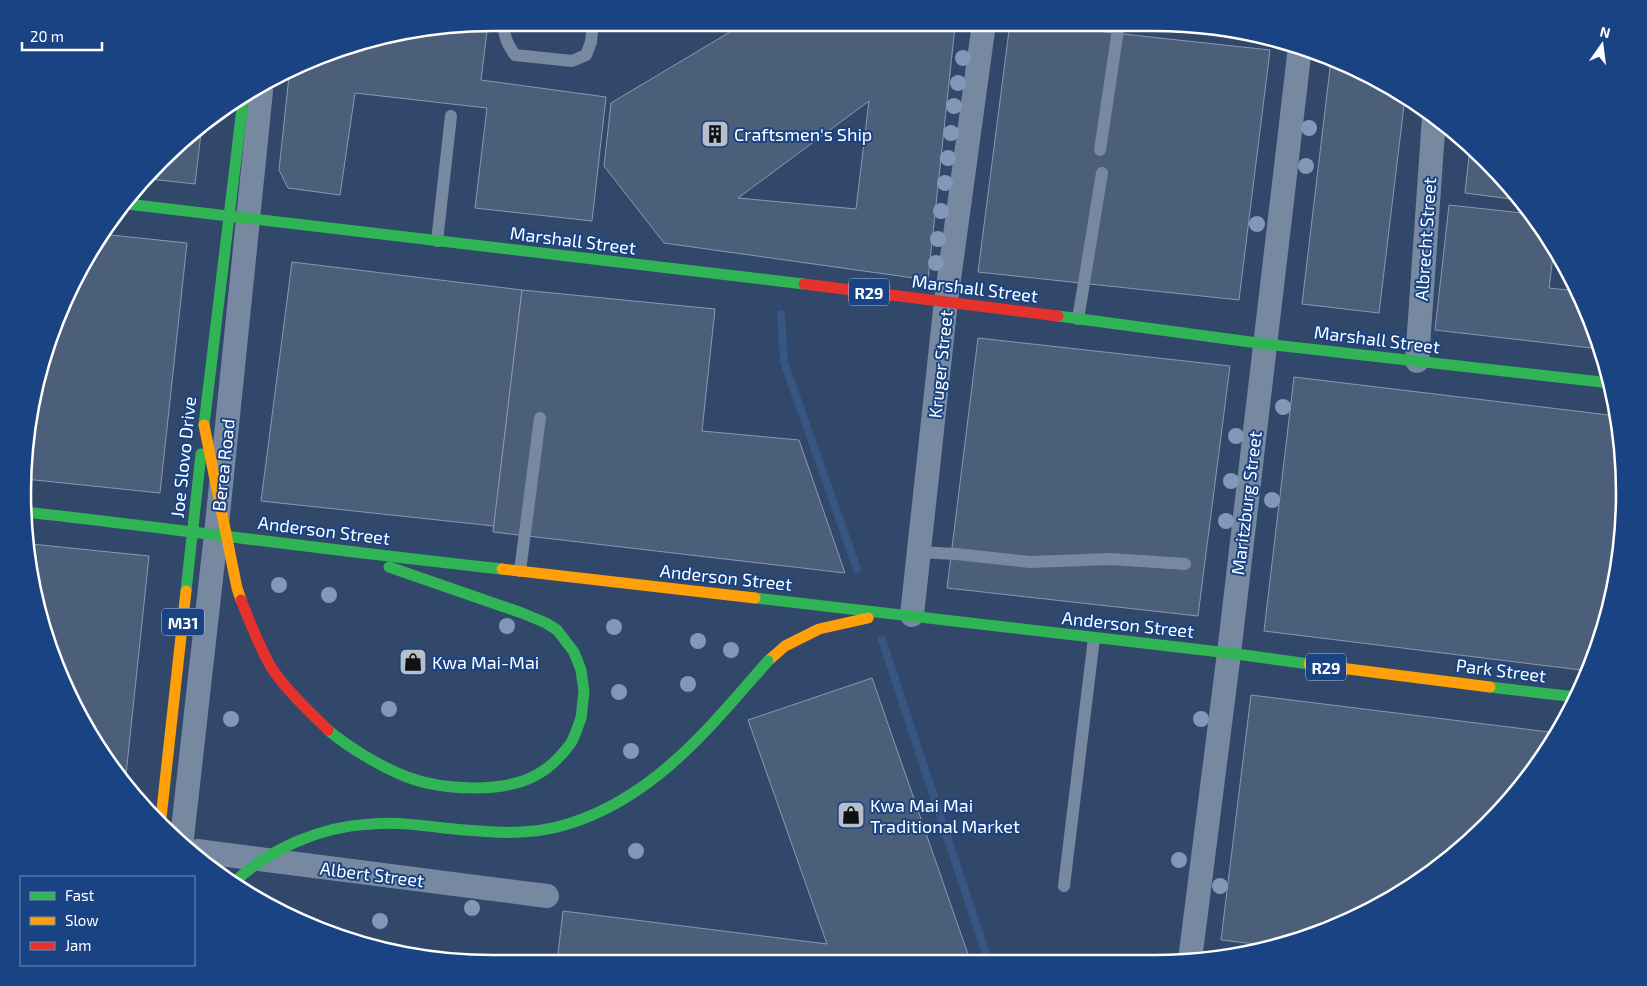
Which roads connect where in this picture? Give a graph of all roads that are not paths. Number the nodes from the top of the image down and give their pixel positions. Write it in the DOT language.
graph roads {
  1 [pos="504,31"];
  2 [pos="592,31"];
  3 [pos="983,31"];
  4 [pos="1118,31"];
  5 [pos="1299,55"];
  6 [pos="261,94"];
  7 [pos="242,105"];
  8 [pos="451,116"];
  9 [pos="1433,126"];
  10 [pos="1100,150"];
  11 [pos="1102,173"];
  12 [pos="133,205"];
  13 [pos="247,219"];
  14 [pos="437,241"];
  15 [pos="946,301"];
  16 [pos="1078,319"];
  17 [pos="1265,344"];
  18 [pos="1417,361"];
  19 [pos="1602,383"];
  20 [pos="540,418"];
  21 [pos="204,425"];
  22 [pos="32,513"];
  23 [pos="216,534"];
  24 [pos="347,552"];
  25 [pos="919,552"];
  26 [pos="1185,564"];
  27 [pos="520,571"];
  28 [pos="889,613"];
  29 [pos="912,615"];
  30 [pos="1094,638"];
  31 [pos="1229,653"];
  32 [pos="1422,679"];
  33 [pos="1568,696"];
  34 [pos="162,816"];
  35 [pos="182,834"];
  36 [pos="203,852"];
  37 [pos="238,878"];
  38 [pos="1064,886"];
  39 [pos="547,896"];
  40 [pos="1191,953"];
  1 -- 2 [label="lane"];
  3 -- 15 [label="street, Kruger Street"];
  4 -- 10 [label="lane"];
  5 -- 17 [label="street, Maritzburg Street"];
  6 -- 13 [label="street, Berea Road"];
  7 -- 21 [label="main road, Joe Slovo Drive / M31, bridge"];
  8 -- 14 [label="lane"];
  9 -- 18 [label="street, Albrecht Street"];
  11 -- 16 [label="lane"];
  12 -- 13 [label="main road, Marshall Street / R29"];
  13 -- 14 [label="main road, Marshall Street / R29"];
  13 -- 23 [label="street, Berea Road"];
  14 -- 15 [label="main road, Marshall Street / R29"];
  15 -- 16 [label="main road, Marshall Street / R29"];
  15 -- 25 [label="street, Kruger Street"];
  16 -- 17 [label="main road, Marshall Street / R29"];
  17 -- 18 [label="main road, Marshall Street / R29"];
  17 -- 31 [label="street, Maritzburg Street"];
  18 -- 19 [label="main road, Marshall Street / R29"];
  20 -- 27 [label="lane"];
  21 -- 24 [label="main road, bridge"];
  21 -- 34 [label="main road, Joe Slovo Drive / M31, bridge"];
  22 -- 23 [label="main road, Anderson Street / R29"];
  23 -- 24 [label="main road, Anderson Street / R29"];
  23 -- 35 [label="street, Berea Road"];
  24 -- 27 [label="main road, Anderson Street / R29"];
  25 -- 26 [label="lane"];
  25 -- 29 [label="street, Kruger Street"];
  27 -- 28 [label="main road, Anderson Street / R29"];
  28 -- 29 [label="main road, Anderson Street / R29"];
  28 -- 37 [label="main road, bridge"];
  29 -- 30 [label="main road, Anderson Street / R29"];
  30 -- 31 [label="main road, Anderson Street / R29"];
  30 -- 38 [label="lane"];
  31 -- 32 [label="main road, Anderson Street / R29"];
  31 -- 40 [label="street, Maritzburg Street"];
  32 -- 33 [label="main road, Park Street / R29"];
  36 -- 39 [label="street, Albert Street"];
}
